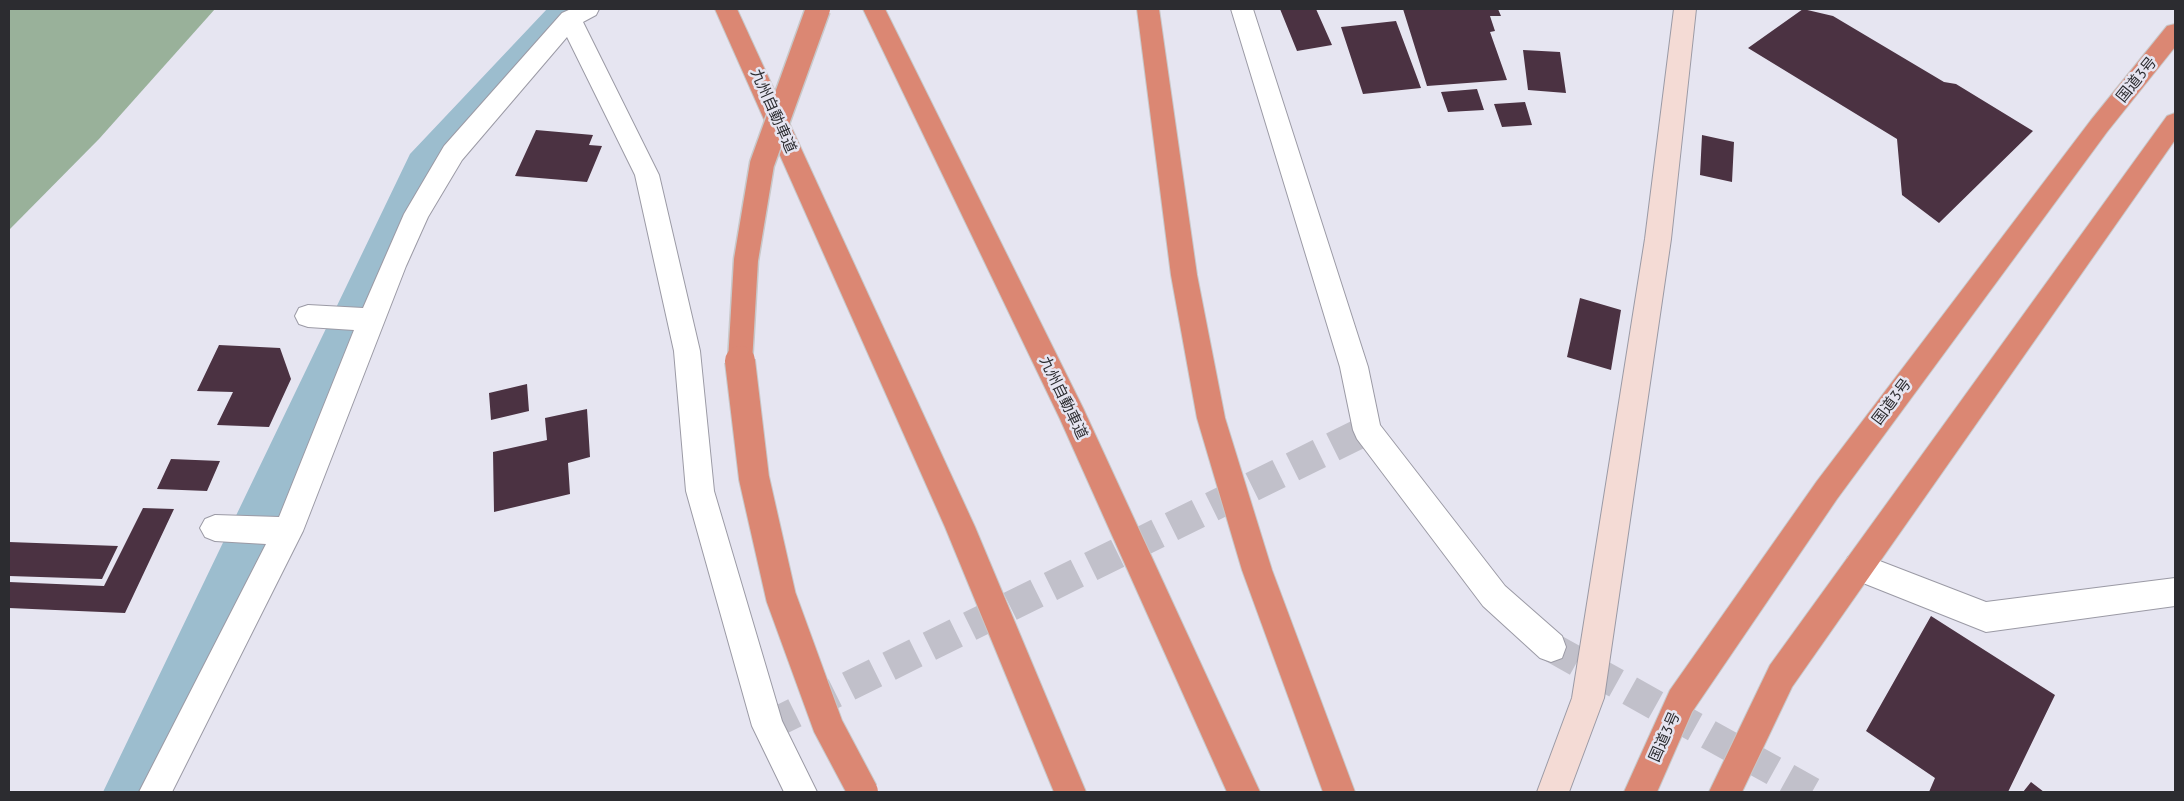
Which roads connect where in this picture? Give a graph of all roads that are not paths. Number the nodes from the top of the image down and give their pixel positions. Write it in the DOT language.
graph roads {
  1 [pos="726,9"];
  2 [pos="818,9"];
  3 [pos="874,9"];
  4 [pos="1148,9"];
  5 [pos="1242,9"];
  6 [pos="1686,9"];
  7 [pos="579,14"];
  8 [pos="2175,32"];
  9 [pos="2175,122"];
  10 [pos="308,316"];
  11 [pos="372,320"];
  12 [pos="215,528"];
  13 [pos="288,531"];
  14 [pos="1859,567"];
  15 [pos="2175,592"];
  16 [pos="1551,647"];
  17 [pos="155,792"];
  18 [pos="801,792"];
  19 [pos="863,792"];
  20 [pos="1070,792"];
  21 [pos="1244,792"];
  22 [pos="1339,792"];
  23 [pos="1553,792"];
  24 [pos="1640,792"];
  25 [pos="1725,792"];
  1 -- 20 [label="highway, 九州自動車道"];
  2 -- 19 [label="highway, bridge"];
  3 -- 21 [label="highway, 九州自動車道"];
  4 -- 22 [label="highway"];
  5 -- 16 [label="street"];
  6 -- 23 [label="street"];
  7 -- 11 [label="street"];
  7 -- 18 [label="street"];
  8 -- 24 [label="highway, 国道3号"];
  9 -- 14 [label="highway"];
  10 -- 11 [label="street"];
  11 -- 13 [label="street"];
  12 -- 13 [label="street"];
  13 -- 17 [label="street"];
  14 -- 15 [label="street"];
  14 -- 25 [label="highway"];
}
